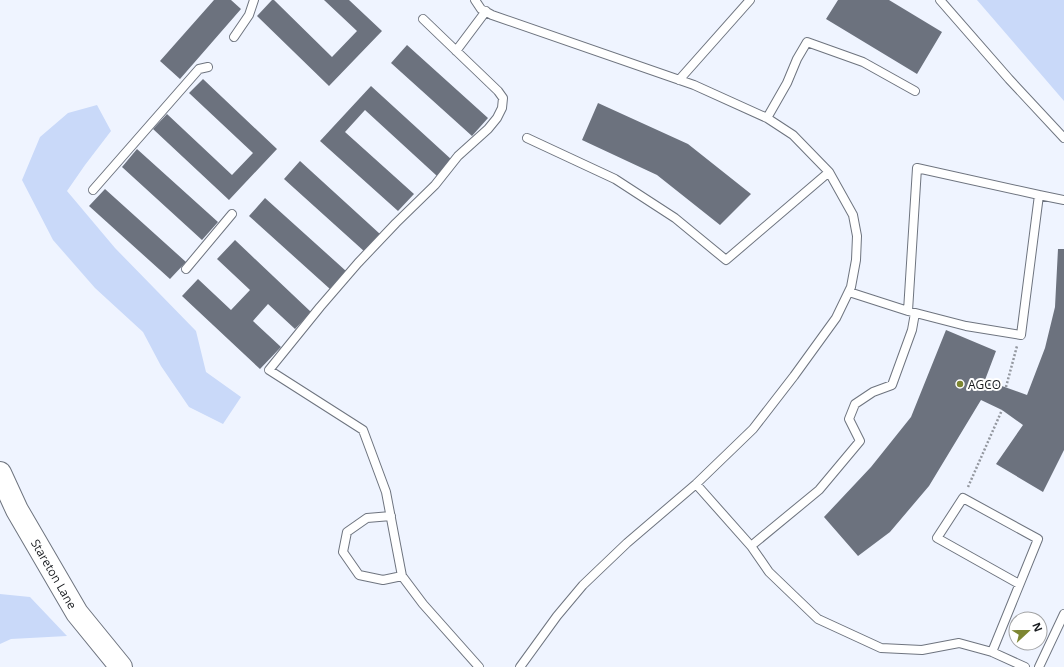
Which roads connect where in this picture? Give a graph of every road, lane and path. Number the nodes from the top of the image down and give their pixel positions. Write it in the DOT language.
graph roads {
  1 [pos="254,0"];
  2 [pos="475,0"];
  3 [pos="750,0"];
  4 [pos="940,0"];
  5 [pos="486,11"];
  6 [pos="423,19"];
  7 [pos="234,37"];
  8 [pos="456,51"];
  9 [pos="208,67"];
  10 [pos="679,80"];
  11 [pos="915,91"];
  12 [pos="767,118"];
  13 [pos="527,138"];
  14 [pos="1064,138"];
  15 [pos="829,172"];
  16 [pos="93,190"];
  17 [pos="1039,195"];
  18 [pos="1064,200"];
  19 [pos="232,214"];
  20 [pos="186,269"];
  21 [pos="849,292"];
  22 [pos="911,312"];
  23 [pos="1021,334"];
  24 [pos="1006,388"];
  25 [pos="1002,410"];
  26 [pos="0,473"];
  27 [pos="696,484"];
  28 [pos="963,498"];
  29 [pos="391,516"];
  30 [pos="751,546"];
  31 [pos="402,576"];
  32 [pos="1019,584"];
  33 [pos="1064,614"];
  34 [pos="992,652"];
  35 [pos="121,667"];
  36 [pos="479,667"];
  37 [pos="520,667"];
  38 [pos="1025,667"];
  39 [pos="1039,667"];
  1 -- 7 [label="lane"];
  2 -- 5 [label="lane"];
  3 -- 10 [label="lane"];
  4 -- 14 [label="lane"];
  5 -- 8 [label="lane"];
  5 -- 10 [label="lane"];
  6 -- 8 [label="lane"];
  8 -- 29 [label="lane"];
  9 -- 16 [label="lane"];
  10 -- 12 [label="lane"];
  11 -- 12 [label="lane"];
  12 -- 15 [label="lane"];
  13 -- 15 [label="lane"];
  15 -- 21 [label="lane"];
  17 -- 18 [label="lane"];
  17 -- 22 [label="lane"];
  17 -- 23 [label="lane"];
  19 -- 20 [label="lane"];
  21 -- 22 [label="lane"];
  21 -- 27 [label="lane"];
  22 -- 23 [label="lane"];
  22 -- 30 [label="lane"];
  23 -- 24 [label="path"];
  25 -- 28 [label="path"];
  26 -- 35 [label="street, Stareton Lane"];
  27 -- 30 [label="lane"];
  27 -- 37 [label="lane"];
  28 -- 32 [label="lane"];
  28 -- 32 [label="lane"];
  29 -- 31 [label="lane"];
  29 -- 31 [label="lane"];
  30 -- 34 [label="lane"];
  31 -- 36 [label="lane"];
  32 -- 34 [label="lane"];
  33 -- 39 [label="lane"];
  34 -- 38 [label="lane"];
}
